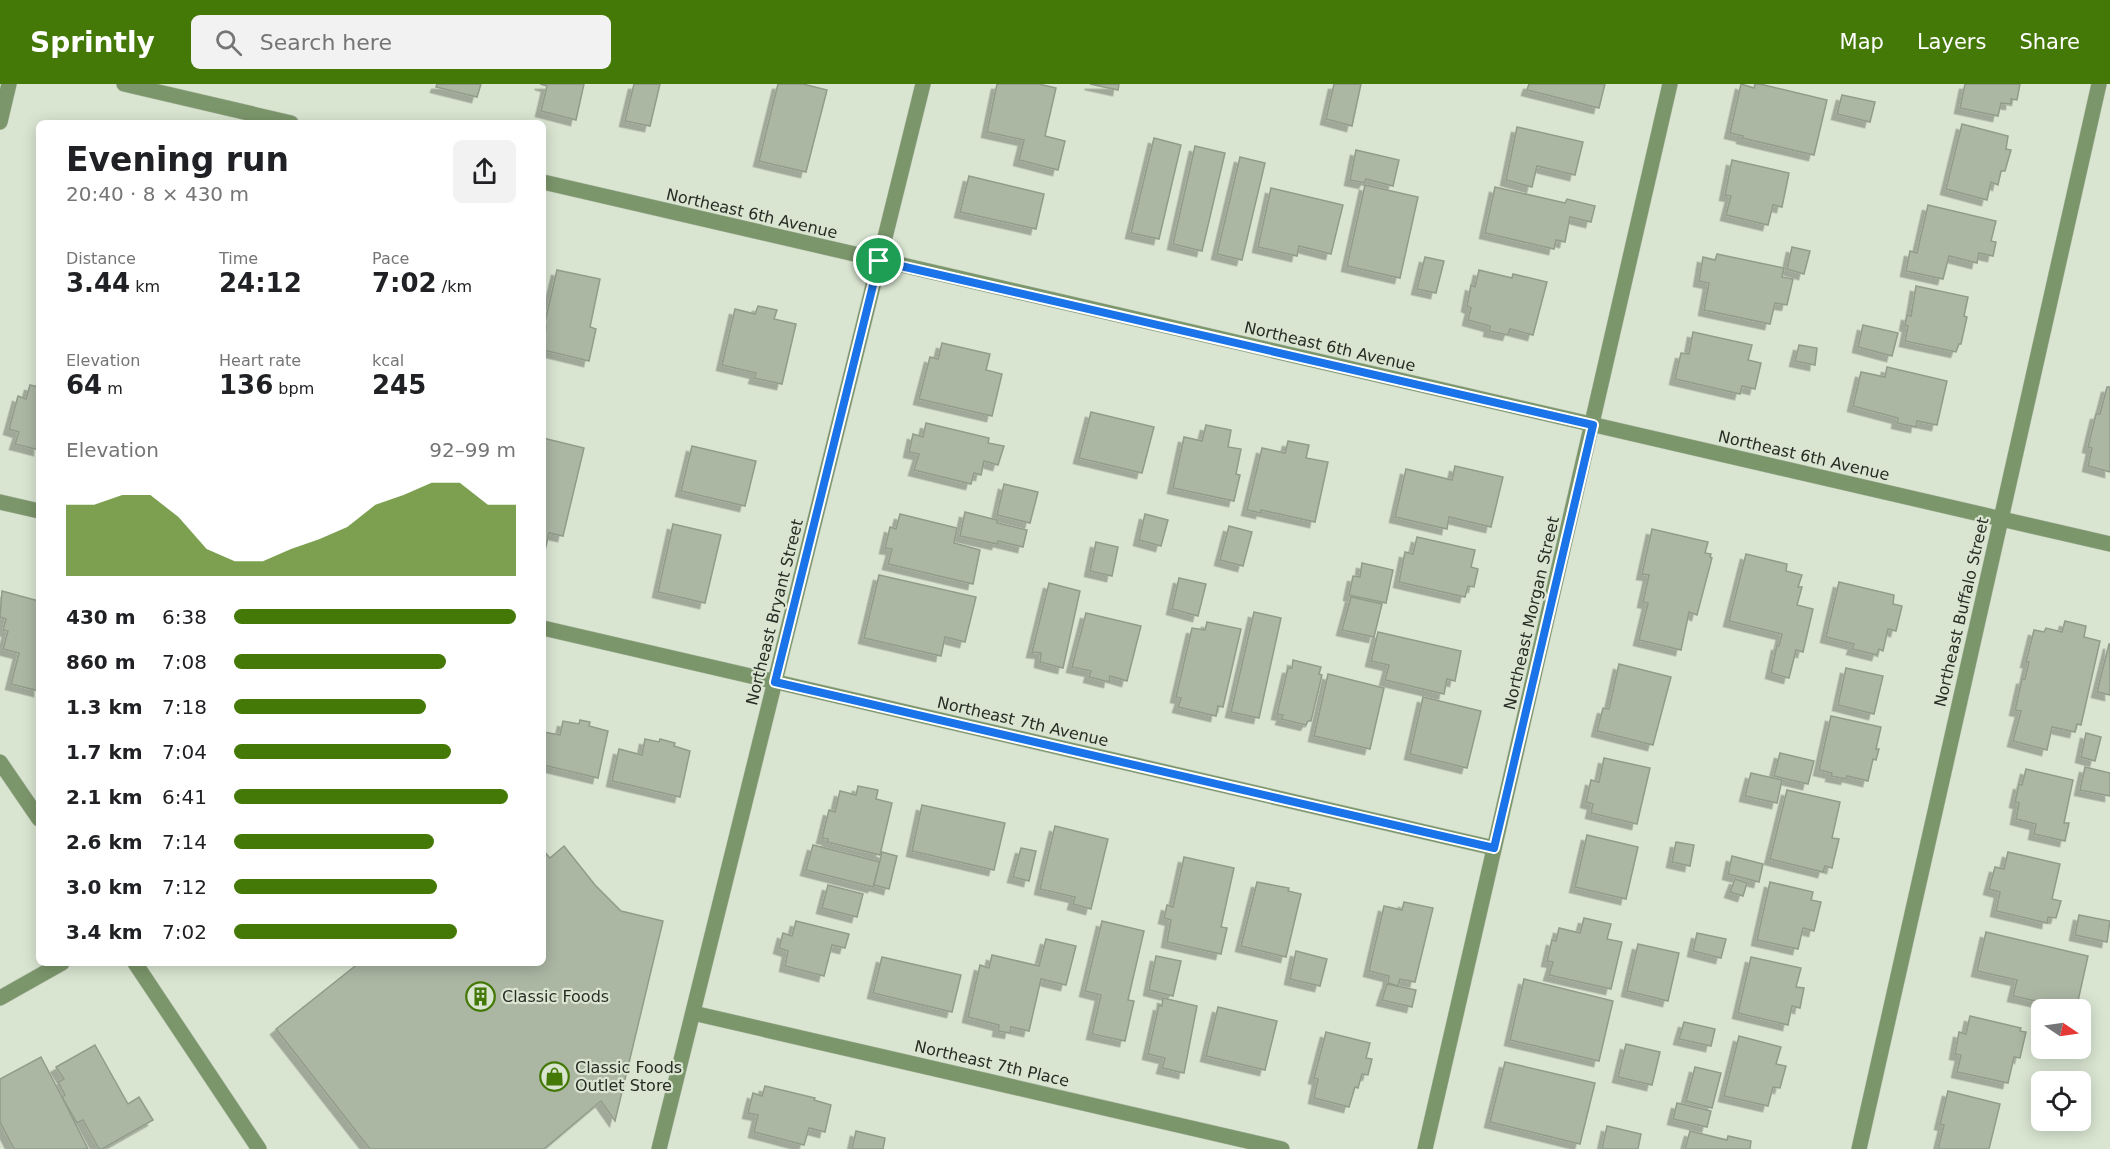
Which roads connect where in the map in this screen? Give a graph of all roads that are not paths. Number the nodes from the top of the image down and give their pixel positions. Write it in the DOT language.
graph roads {
  1 [pos="9,84"];
  2 [pos="124,84"];
  3 [pos="923,84"];
  4 [pos="1670,84"];
  5 [pos="2099,84"];
  6 [pos="278,120"];
  7 [pos="0,122"];
  8 [pos="546,183"];
  9 [pos="879,261"];
  10 [pos="1593,425"];
  11 [pos="0,502"];
  12 [pos="36,511"];
  13 [pos="2000,519"];
  14 [pos="2110,544"];
  15 [pos="546,629"];
  16 [pos="775,682"];
  17 [pos="0,762"];
  18 [pos="36,815"];
  19 [pos="1494,848"];
  20 [pos="57,966"];
  21 [pos="137,966"];
  22 [pos="0,998"];
  23 [pos="693,1013"];
  24 [pos="259,1149"];
  25 [pos="659,1149"];
  26 [pos="1282,1149"];
  27 [pos="1425,1149"];
  28 [pos="1859,1149"];
  1 -- 7 [label="street"];
  2 -- 6 [label="street"];
  3 -- 9 [label="street, Northeast Bryant Street"];
  4 -- 10 [label="street, Northeast Morgan Street"];
  5 -- 13 [label="street, Northeast Buffalo Street"];
  8 -- 9 [label="street, Northeast 6th Avenue"];
  9 -- 10 [label="street, Northeast 6th Avenue"];
  9 -- 16 [label="street, Northeast Bryant Street"];
  10 -- 13 [label="street, Northeast 6th Avenue"];
  10 -- 19 [label="street, Northeast Morgan Street"];
  11 -- 12 [label="street"];
  13 -- 14 [label="street, Northeast 6th Avenue"];
  13 -- 28 [label="street, Northeast Buffalo Street"];
  15 -- 16 [label="street, Northeast 7th Avenue"];
  16 -- 19 [label="street, Northeast 7th Avenue"];
  16 -- 23 [label="street, Northeast Bryant Street"];
  17 -- 18 [label="street"];
  19 -- 27 [label="street, Northeast Morgan Street"];
  20 -- 22 [label="street"];
  21 -- 24 [label="street"];
  23 -- 25 [label="street, Northeast Bryant Street"];
  23 -- 26 [label="street, Northeast 7th Place"];
}
